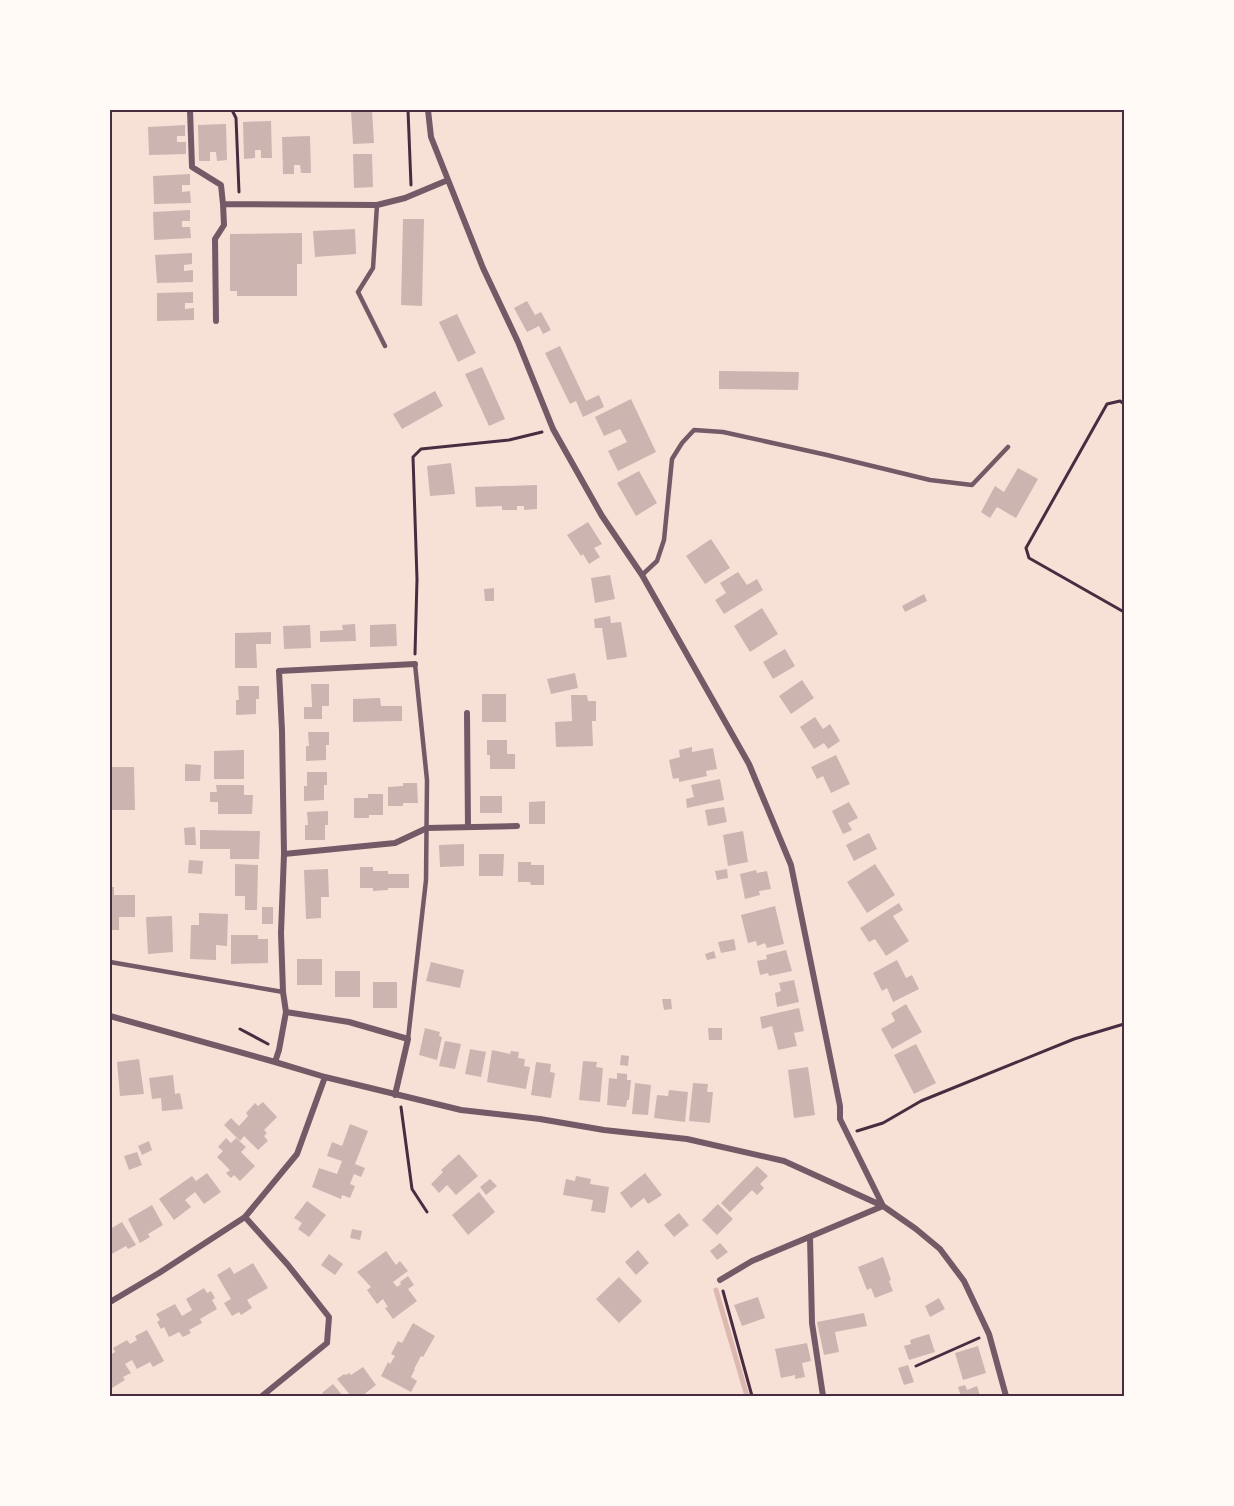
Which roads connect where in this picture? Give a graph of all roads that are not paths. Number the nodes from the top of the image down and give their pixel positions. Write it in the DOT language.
graph roads {
  1 [pos="190,110"];
  2 [pos="428,110"];
  3 [pos="448,180"];
  4 [pos="223,204"];
  5 [pos="376,205"];
  6 [pos="216,321"];
  7 [pos="385,346"];
  8 [pos="1008,447"];
  9 [pos="642,575"];
  10 [pos="415,664"];
  11 [pos="467,713"];
  12 [pos="517,826"];
  13 [pos="468,827"];
  14 [pos="427,828"];
  15 [pos="284,854"];
  16 [pos="110,963"];
  17 [pos="283,992"];
  18 [pos="286,1012"];
  19 [pos="110,1016"];
  20 [pos="408,1039"];
  21 [pos="275,1062"];
  22 [pos="324,1077"];
  23 [pos="397,1096"];
  24 [pos="883,1206"];
  25 [pos="245,1217"];
  26 [pos="810,1237"];
  27 [pos="720,1280"];
  28 [pos="110,1302"];
  29 [pos="262,1396"];
  30 [pos="823,1396"];
  31 [pos="1006,1396"];
  1 -- 4 [label="street"];
  2 -- 3 [label="street"];
  3 -- 5 [label="street"];
  3 -- 9 [label="street"];
  4 -- 5 [label="street"];
  4 -- 6 [label="street"];
  5 -- 7 [label="lane"];
  8 -- 9 [label="lane"];
  9 -- 24 [label="street"];
  10 -- 14 [label="lane"];
  10 -- 15 [label="street"];
  11 -- 13 [label="street"];
  12 -- 13 [label="street"];
  13 -- 14 [label="street"];
  14 -- 15 [label="street"];
  14 -- 20 [label="lane"];
  15 -- 17 [label="street"];
  16 -- 17 [label="lane"];
  17 -- 18 [label="street"];
  18 -- 20 [label="street"];
  18 -- 21 [label="street"];
  19 -- 21 [label="street"];
  20 -- 23 [label="street"];
  21 -- 22 [label="street"];
  22 -- 23 [label="street"];
  22 -- 25 [label="street"];
  23 -- 24 [label="street"];
  24 -- 26 [label="street"];
  24 -- 31 [label="street"];
  25 -- 28 [label="street"];
  25 -- 29 [label="street"];
  26 -- 27 [label="street"];
  26 -- 30 [label="street"];
}
